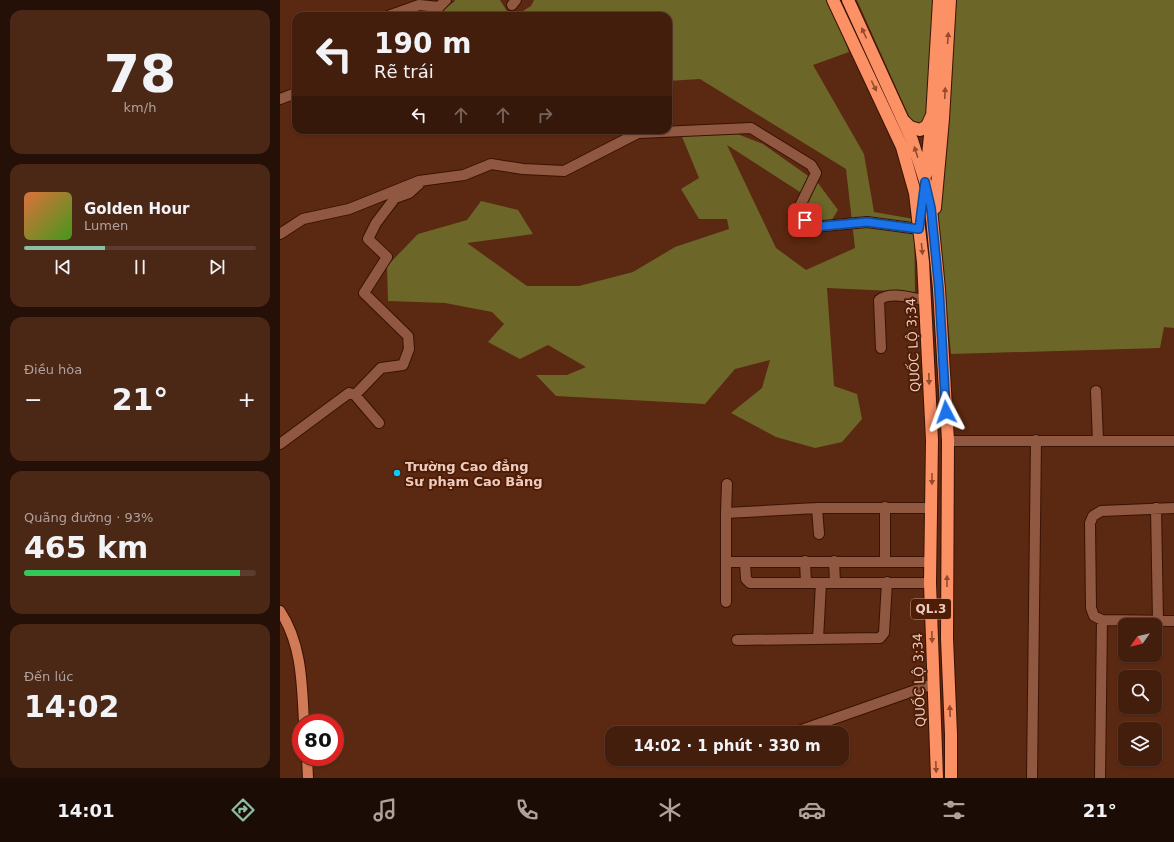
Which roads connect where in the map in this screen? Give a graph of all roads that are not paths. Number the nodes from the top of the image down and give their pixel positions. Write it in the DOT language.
graph roads {
  1 [pos="446,0"];
  2 [pos="833,0"];
  3 [pos="848,0"];
  4 [pos="939,0"];
  5 [pos="950,0"];
  6 [pos="399,12"];
  7 [pos="292,94"];
  8 [pos="280,99"];
  9 [pos="902,118"];
  10 [pos="937,118"];
  11 [pos="672,131"];
  12 [pos="636,134"];
  13 [pos="423,180"];
  14 [pos="925,182"];
  15 [pos="919,229"];
  16 [pos="933,230"];
  17 [pos="280,234"];
  18 [pos="925,300"];
  19 [pos="881,348"];
  20 [pos="1096,391"];
  21 [pos="355,395"];
  22 [pos="379,423"];
  23 [pos="932,440"];
  24 [pos="1036,440"];
  25 [pos="948,441"];
  26 [pos="1098,441"];
  27 [pos="1174,441"];
  28 [pos="280,444"];
  29 [pos="727,484"];
  30 [pos="885,507"];
  31 [pos="817,508"];
  32 [pos="932,508"];
  33 [pos="1156,508"];
  34 [pos="1174,508"];
  35 [pos="726,513"];
  36 [pos="819,534"];
  37 [pos="805,561"];
  38 [pos="834,561"];
  39 [pos="726,562"];
  40 [pos="745,562"];
  41 [pos="885,562"];
  42 [pos="930,562"];
  43 [pos="887,582"];
  44 [pos="806,583"];
  45 [pos="821,583"];
  46 [pos="835,583"];
  47 [pos="930,583"];
  48 [pos="726,602"];
  49 [pos="280,611"];
  50 [pos="1158,618"];
  51 [pos="1102,620"];
  52 [pos="1118,620"];
  53 [pos="1162,621"];
  54 [pos="1174,621"];
  55 [pos="818,639"];
  56 [pos="738,640"];
  57 [pos="949,683"];
  58 [pos="933,684"];
  59 [pos="303,714"];
  60 [pos="813,726"];
  61 [pos="307,766"];
  62 [pos="308,778"];
  63 [pos="937,778"];
  64 [pos="951,778"];
  65 [pos="1032,778"];
  66 [pos="1100,778"];
  1 -- 6 [label="street"];
  2 -- 15 [label="highway, QUỐC LỘ 3;34 / QL.3, one-way"];
  9 -- 3 [label="highway, QL.3, one-way"];
  4 -- 10 [label="highway"];
  10 -- 5 [label="highway, one-way"];
  7 -- 8 [label="street"];
  9 -- 10 [label="highway"];
  14 -- 9 [label="highway, QL.3, one-way"];
  10 -- 14 [label="highway"];
  10 -- 16 [label="highway"];
  11 -- 15 [label="street"];
  12 -- 13 [label="street"];
  13 -- 17 [label="street"];
  13 -- 21 [label="street"];
  14 -- 15 [label="highway"];
  14 -- 16 [label="highway, QL.3"];
  15 -- 18 [label="highway, QUỐC LỘ 3;34 / QL.3, one-way"];
  16 -- 25 [label="highway, QL.3"];
  18 -- 19 [label="street"];
  18 -- 23 [label="highway, QUỐC LỘ 3;34 / QL.3, one-way"];
  20 -- 26 [label="street"];
  21 -- 22 [label="street"];
  21 -- 28 [label="street"];
  23 -- 25 [label="highway"];
  23 -- 32 [label="highway, QUỐC LỘ 3;34 / QL.3, one-way"];
  24 -- 25 [label="street"];
  24 -- 26 [label="street"];
  24 -- 65 [label="street"];
  57 -- 25 [label="highway, QL.3, one-way"];
  26 -- 27 [label="street"];
  29 -- 35 [label="street"];
  30 -- 31 [label="street"];
  30 -- 32 [label="street"];
  30 -- 41 [label="street"];
  31 -- 35 [label="street"];
  31 -- 36 [label="street"];
  32 -- 42 [label="highway, QUỐC LỘ 3;34 / QL.3"];
  33 -- 34 [label="street"];
  33 -- 50 [label="street"];
  33 -- 51 [label="street"];
  35 -- 39 [label="street"];
  37 -- 38 [label="street"];
  37 -- 40 [label="street"];
  37 -- 44 [label="street"];
  38 -- 41 [label="street"];
  38 -- 46 [label="street"];
  39 -- 40 [label="street"];
  39 -- 48 [label="street"];
  40 -- 44 [label="street"];
  41 -- 42 [label="street"];
  42 -- 47 [label="highway, QUỐC LỘ 3;34 / QL.3"];
  43 -- 46 [label="street"];
  43 -- 47 [label="street"];
  43 -- 55 [label="street"];
  44 -- 45 [label="street"];
  45 -- 46 [label="street"];
  45 -- 55 [label="street"];
  47 -- 58 [label="highway, QUỐC LỘ 3;34 / QL.3, one-way"];
  49 -- 59 [label="main road"];
  51 -- 52 [label="street"];
  51 -- 66 [label="street"];
  53 -- 54 [label="street"];
  55 -- 56 [label="street"];
  57 -- 58 [label="highway"];
  64 -- 57 [label="highway, QL.3, one-way"];
  58 -- 60 [label="street"];
  58 -- 63 [label="highway, QUỐC LỘ 3;34 / QL.3, one-way"];
  61 -- 62 [label="main road"];
}
